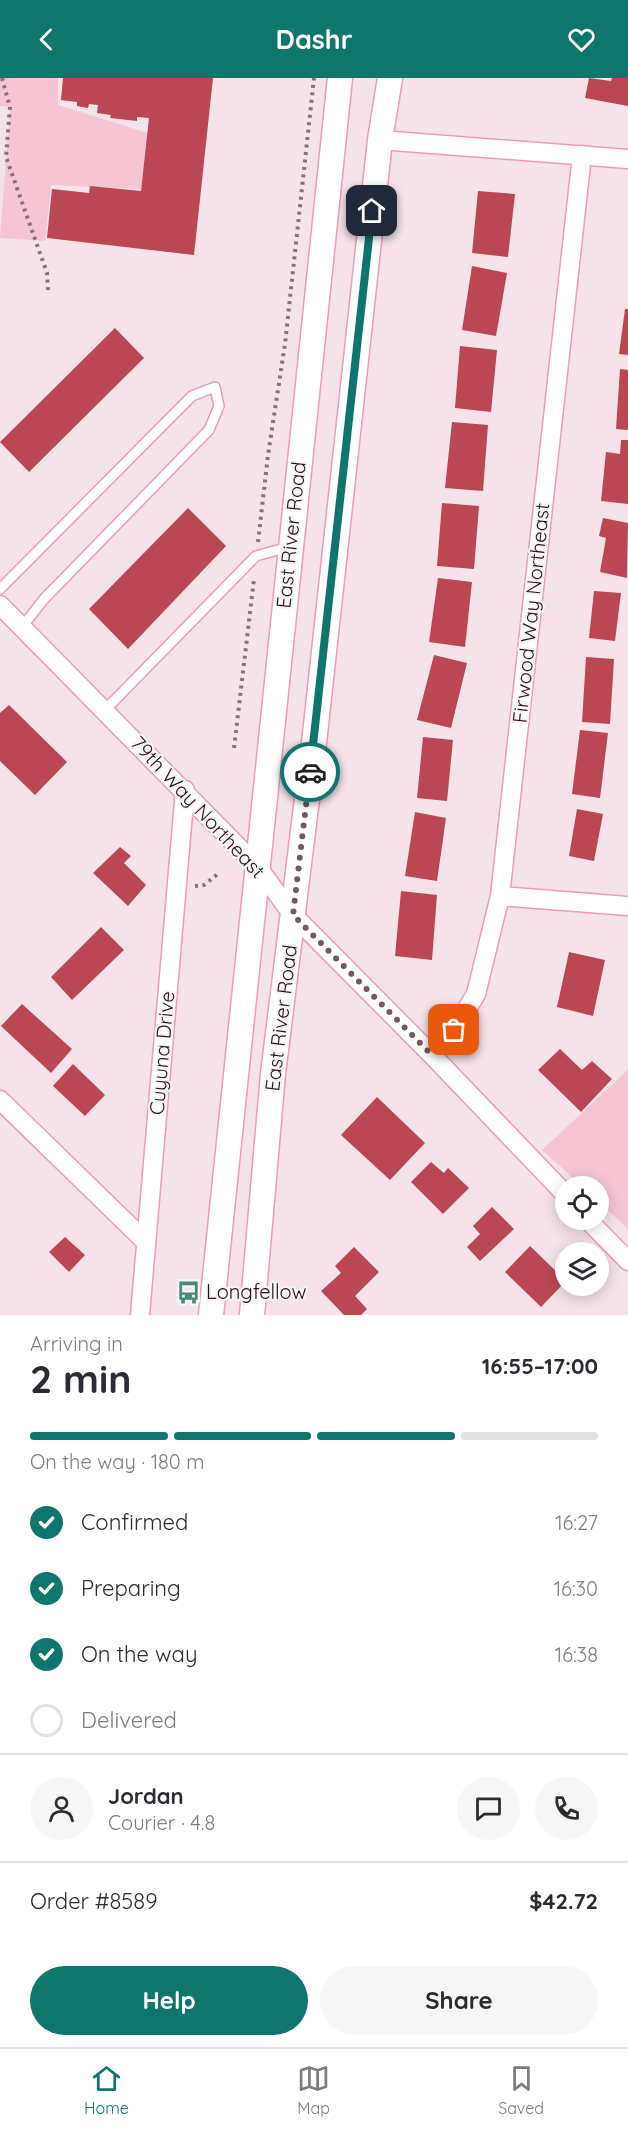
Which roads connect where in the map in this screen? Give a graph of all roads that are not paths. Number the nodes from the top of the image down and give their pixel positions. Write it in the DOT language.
graph roads {
  1 [pos="340,78"];
  2 [pos="390,78"];
  3 [pos="380,140"];
  4 [pos="582,155"];
  5 [pos="628,159"];
  6 [pos="290,547"];
  7 [pos="0,589"];
  8 [pos="0,605"];
  9 [pos="22,627"];
  10 [pos="105,710"];
  11 [pos="184,790"];
  12 [pos="256,865"];
  13 [pos="500,896"];
  14 [pos="628,906"];
  15 [pos="293,915"];
  16 [pos="431,1054"];
  17 [pos="0,1100"];
  18 [pos="555,1184"];
  19 [pos="598,1230"];
  20 [pos="146,1242"];
  21 [pos="628,1261"];
  22 [pos="140,1315"];
  23 [pos="211,1315"];
  24 [pos="252,1315"];
  1 -- 6 [label="main road, East River Road"];
  2 -- 3 [label="main road, East River Road"];
  3 -- 4 [label="street"];
  3 -- 15 [label="main road, East River Road"];
  4 -- 5 [label="street"];
  4 -- 13 [label="street, Firwood Way Northeast"];
  6 -- 10 [label="lane"];
  6 -- 12 [label="main road, East River Road"];
  7 -- 9 [label="lane"];
  8 -- 9 [label="street, 79th Way Northeast"];
  9 -- 10 [label="street, 79th Way Northeast"];
  10 -- 11 [label="street, 79th Way Northeast"];
  11 -- 12 [label="street, 79th Way Northeast"];
  11 -- 20 [label="street, Cuyuna Drive"];
  12 -- 15 [label="street, 79th Way Northeast"];
  12 -- 23 [label="main road, East River Road"];
  13 -- 14 [label="street"];
  13 -- 16 [label="street, Firwood Way Northeast"];
  15 -- 16 [label="street, 79th Way Northeast"];
  15 -- 24 [label="main road, East River Road"];
  16 -- 18 [label="street, 79th Way Northeast"];
  17 -- 20 [label="street"];
  19 -- 21 [label="street"];
  20 -- 22 [label="street, Cuyuna Drive"];
}
